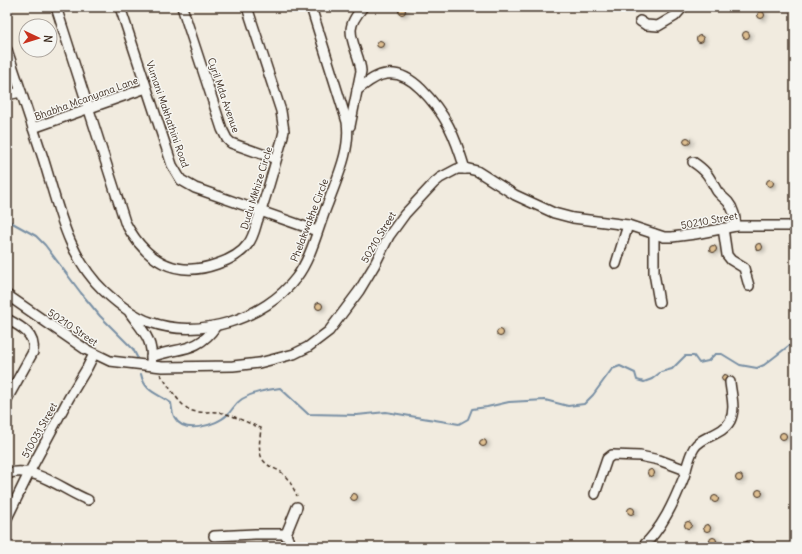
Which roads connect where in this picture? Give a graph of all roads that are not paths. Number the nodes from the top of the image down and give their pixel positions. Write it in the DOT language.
graph roads {
  1 [pos="56,7"];
  2 [pos="120,7"];
  3 [pos="182,7"];
  4 [pos="247,7"];
  5 [pos="311,7"];
  6 [pos="363,7"];
  7 [pos="683,7"];
  8 [pos="640,21"];
  9 [pos="7,50"];
  10 [pos="146,88"];
  11 [pos="357,90"];
  12 [pos="21,92"];
  13 [pos="7,95"];
  14 [pos="90,108"];
  15 [pos="34,128"];
  16 [pos="348,137"];
  17 [pos="276,159"];
  18 [pos="693,162"];
  19 [pos="465,169"];
  20 [pos="261,211"];
  21 [pos="628,225"];
  22 [pos="736,226"];
  23 [pos="795,226"];
  24 [pos="723,228"];
  25 [pos="317,231"];
  26 [pos="654,234"];
  27 [pos="616,264"];
  28 [pos="749,286"];
  29 [pos="7,295"];
  30 [pos="659,302"];
  31 [pos="128,310"];
  32 [pos="7,319"];
  33 [pos="216,326"];
  34 [pos="94,354"];
  35 [pos="152,363"];
  36 [pos="730,382"];
  37 [pos="7,399"];
  38 [pos="686,470"];
  39 [pos="28,473"];
  40 [pos="7,474"];
  41 [pos="595,494"];
  42 [pos="88,500"];
  43 [pos="297,507"];
  44 [pos="7,518"];
  45 [pos="286,534"];
  46 [pos="214,536"];
  47 [pos="291,547"];
  48 [pos="642,547"];
  1 -- 14 [label="street, Dudu Mkhize Circle"];
  2 -- 10 [label="street, Vumani Makhathini Road"];
  3 -- 17 [label="street, Cyril Mda Avenue"];
  4 -- 17 [label="street, Dudu Mkhize Circle"];
  5 -- 16 [label="street, Phelakwakhe Circle"];
  6 -- 11 [label="street"];
  7 -- 8 [label="street"];
  9 -- 12 [label="street, Phelakwakhe Circle"];
  10 -- 14 [label="street, Bhabha Mcanyana Lane"];
  10 -- 20 [label="street, Vumani Makhathini Road"];
  11 -- 16 [label="street"];
  11 -- 19 [label="street"];
  12 -- 13 [label="street"];
  12 -- 15 [label="street, Phelakwakhe Circle"];
  14 -- 15 [label="street, Bhabha Mcanyana Lane"];
  14 -- 20 [label="street, Dudu Mkhize Circle"];
  15 -- 31 [label="street, Phelakwakhe Circle"];
  16 -- 25 [label="street, Phelakwakhe Circle"];
  17 -- 20 [label="street, Dudu Mkhize Circle"];
  18 -- 22 [label="street"];
  19 -- 21 [label="street, 50210 Street"];
  19 -- 35 [label="street, 50210 Street"];
  20 -- 25 [label="street, Vumani Makhathini Road"];
  21 -- 26 [label="street, 50210 Street"];
  21 -- 27 [label="street"];
  22 -- 23 [label="street, 50210 Street"];
  22 -- 24 [label="street, 50210 Street"];
  24 -- 26 [label="street, 50210 Street"];
  24 -- 28 [label="street"];
  25 -- 33 [label="street, Phelakwakhe Circle"];
  26 -- 30 [label="street"];
  29 -- 34 [label="street, 50210 Street"];
  31 -- 33 [label="street, Phelakwakhe Circle"];
  31 -- 35 [label="street"];
  32 -- 37 [label="street"];
  33 -- 35 [label="street"];
  34 -- 35 [label="street, 50210 Street"];
  34 -- 39 [label="street, 510031 Street"];
  36 -- 38 [label="street"];
  38 -- 41 [label="street"];
  38 -- 48 [label="street"];
  39 -- 40 [label="street"];
  39 -- 42 [label="street"];
  39 -- 44 [label="street, 510031 Street"];
  43 -- 45 [label="street"];
  45 -- 46 [label="street"];
  45 -- 47 [label="street"];
}
